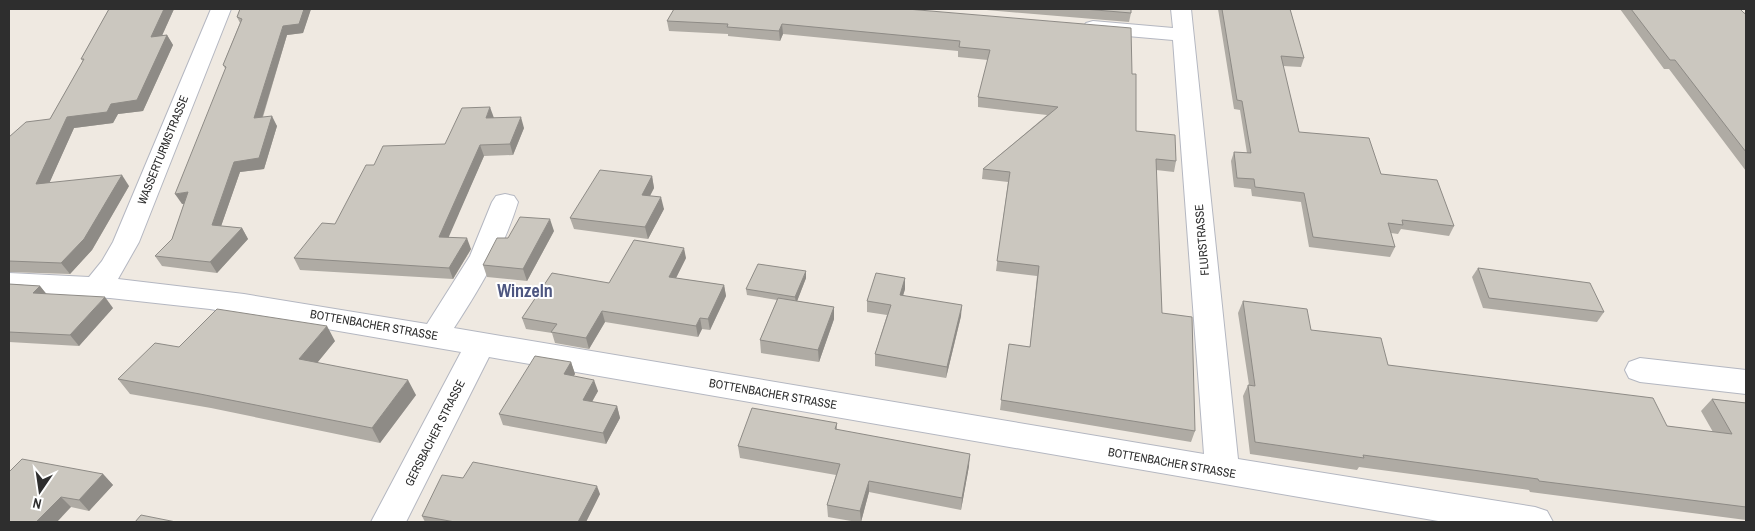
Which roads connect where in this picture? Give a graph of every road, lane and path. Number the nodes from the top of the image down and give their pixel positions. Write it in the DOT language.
graph roads {
  1 [pos="221,9"];
  2 [pos="1181,9"];
  3 [pos="1077,26"];
  4 [pos="1184,35"];
  5 [pos="505,202"];
  6 [pos="9,283"];
  7 [pos="97,287"];
  8 [pos="434,336"];
  9 [pos="481,343"];
  10 [pos="1640,370"];
  11 [pos="1746,382"];
  12 [pos="1222,472"];
  13 [pos="388,522"];
  14 [pos="1535,522"];
  1 -- 7 [label="street, WASSERTURMSTRASSE"];
  2 -- 4 [label="street, FLURSTRASSE"];
  3 -- 4 [label="street"];
  4 -- 12 [label="street, FLURSTRASSE"];
  5 -- 8 [label="street"];
  6 -- 7 [label="street, BOTTENBACHER STRASSE"];
  7 -- 8 [label="street, BOTTENBACHER STRASSE"];
  8 -- 9 [label="street, BOTTENBACHER STRASSE"];
  9 -- 12 [label="street, BOTTENBACHER STRASSE"];
  9 -- 13 [label="street, GERSBACHER STRASSE"];
  10 -- 11 [label="street"];
  12 -- 14 [label="street, BOTTENBACHER STRASSE"];
}
